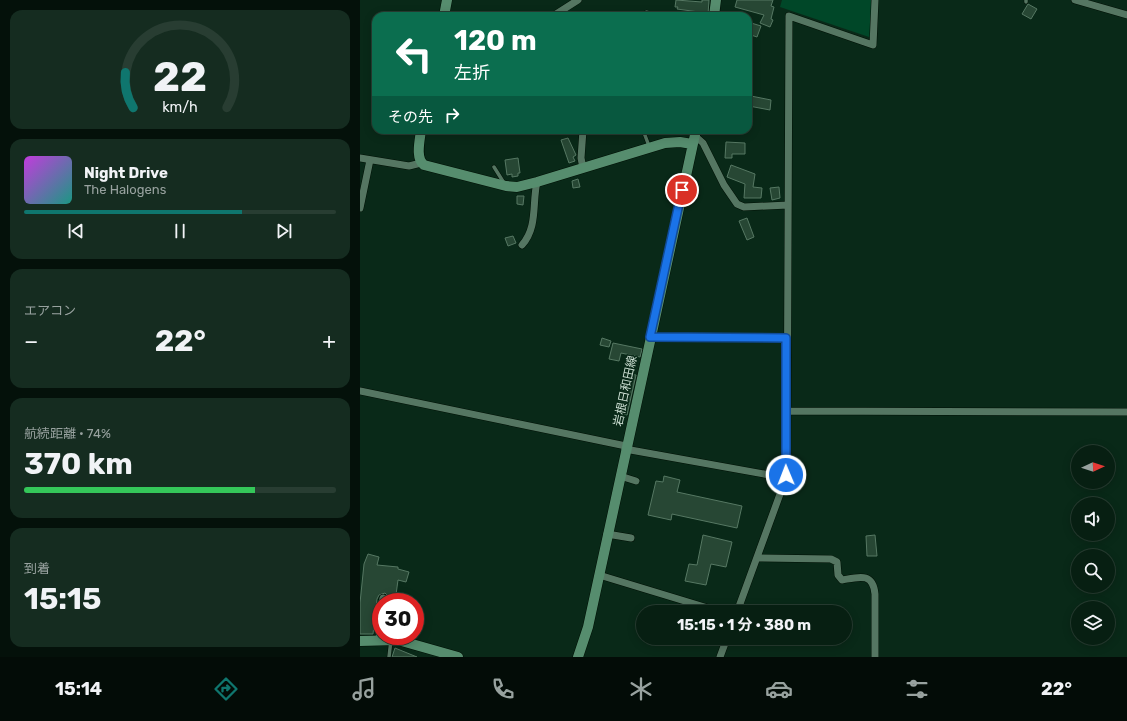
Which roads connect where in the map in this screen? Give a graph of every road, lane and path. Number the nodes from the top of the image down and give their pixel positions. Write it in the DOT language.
graph roads {
  1 [pos="447,0"];
  2 [pos="578,0"];
  3 [pos="716,0"];
  4 [pos="875,0"];
  5 [pos="1075,0"];
  6 [pos="445,12"];
  7 [pos="559,12"];
  8 [pos="714,12"];
  9 [pos="1127,15"];
  10 [pos="421,134"];
  11 [pos="583,134"];
  12 [pos="645,134"];
  13 [pos="694,136"];
  14 [pos="650,148"];
  15 [pos="360,158"];
  16 [pos="370,160"];
  17 [pos="421,163"];
  18 [pos="494,167"];
  19 [pos="583,168"];
  20 [pos="537,182"];
  21 [pos="506,186"];
  22 [pos="788,205"];
  23 [pos="360,208"];
  24 [pos="522,245"];
  25 [pos="650,337"];
  26 [pos="786,338"];
  27 [pos="360,391"];
  28 [pos="786,411"];
  29 [pos="1127,412"];
  30 [pos="626,447"];
  31 [pos="620,476"];
  32 [pos="786,478"];
  33 [pos="636,481"];
  34 [pos="607,534"];
  35 [pos="631,538"];
  36 [pos="757,558"];
  37 [pos="599,575"];
  38 [pos="698,605"];
  39 [pos="740,605"];
  40 [pos="372,640"];
  41 [pos="360,641"];
  42 [pos="390,645"];
  43 [pos="416,645"];
  44 [pos="724,645"];
  45 [pos="434,653"];
  46 [pos="389,657"];
  47 [pos="458,657"];
  48 [pos="578,657"];
  49 [pos="720,657"];
  50 [pos="875,657"];
  1 -- 6 [label="main road"];
  2 -- 7 [label="street"];
  3 -- 8 [label="main road"];
  4 -- 22 [label="street"];
  5 -- 9 [label="street"];
  10 -- 17 [label="main road"];
  11 -- 19 [label="street"];
  12 -- 14 [label="lane"];
  13 -- 14 [label="main road"];
  13 -- 22 [label="street"];
  13 -- 25 [label="main road, 岩根日和田線"];
  14 -- 19 [label="main road"];
  15 -- 16 [label="street"];
  16 -- 17 [label="street"];
  16 -- 23 [label="street"];
  17 -- 21 [label="main road"];
  18 -- 21 [label="lane"];
  19 -- 20 [label="main road"];
  20 -- 21 [label="main road"];
  20 -- 24 [label="street"];
  22 -- 26 [label="street"];
  25 -- 26 [label="street"];
  25 -- 30 [label="main road, 岩根日和田線"];
  26 -- 28 [label="street"];
  27 -- 30 [label="street"];
  28 -- 29 [label="street"];
  28 -- 32 [label="street"];
  30 -- 31 [label="main road, 岩根日和田線"];
  30 -- 32 [label="street"];
  31 -- 33 [label="street"];
  31 -- 34 [label="main road, 岩根日和田線"];
  32 -- 36 [label="street"];
  34 -- 35 [label="street"];
  34 -- 37 [label="main road, 岩根日和田線"];
  36 -- 39 [label="street"];
  36 -- 50 [label="street"];
  37 -- 38 [label="street"];
  37 -- 48 [label="main road, 岩根日和田線"];
  40 -- 41 [label="main road"];
  42 -- 46 [label="lane"];
  43 -- 45 [label="main road"];
  44 -- 49 [label="street"];
  45 -- 47 [label="main road"];
}
